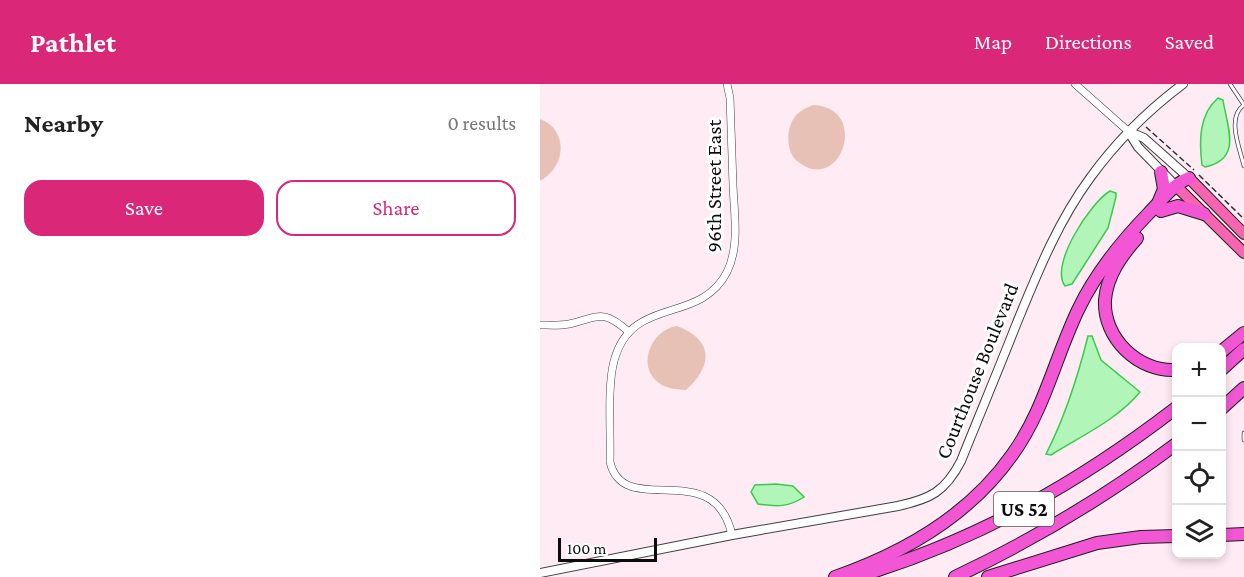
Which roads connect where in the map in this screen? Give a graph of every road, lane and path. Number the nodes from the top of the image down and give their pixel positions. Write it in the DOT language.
graph roads {
  1 [pos="727,84"];
  2 [pos="1075,84"];
  3 [pos="1183,84"];
  4 [pos="1230,84"];
  5 [pos="1244,105"];
  6 [pos="1128,131"];
  7 [pos="1244,166"];
  8 [pos="1161,171"];
  9 [pos="1189,178"];
  10 [pos="1178,188"];
  11 [pos="1159,208"];
  12 [pos="1204,214"];
  13 [pos="1244,234"];
  14 [pos="1244,253"];
  15 [pos="540,325"];
  16 [pos="629,332"];
  17 [pos="1244,333"];
  18 [pos="1226,347"];
  19 [pos="1244,349"];
  20 [pos="1226,365"];
  21 [pos="1172,370"];
  22 [pos="1244,388"];
  23 [pos="1226,404"];
  24 [pos="1172,411"];
  25 [pos="1244,433"];
  26 [pos="1244,440"];
  27 [pos="1172,447"];
  28 [pos="1244,534"];
  29 [pos="732,535"];
  30 [pos="1226,535"];
  31 [pos="1172,536"];
  32 [pos="540,573"];
  33 [pos="835,577"];
  34 [pos="855,577"];
  35 [pos="955,577"];
  36 [pos="988,577"];
  1 -- 16 [label="street, 96th Street East"];
  2 -- 6 [label="street"];
  3 -- 6 [label="street, Courthouse Boulevard"];
  4 -- 5 [label="lane"];
  5 -- 7 [label="lane"];
  6 -- 8 [label="street"];
  6 -- 9 [label="street"];
  6 -- 29 [label="street, Courthouse Boulevard"];
  8 -- 10 [label="street"];
  8 -- 11 [label="highway"];
  9 -- 10 [label="highway"];
  9 -- 13 [label="main road"];
  10 -- 11 [label="highway"];
  10 -- 12 [label="main road"];
  11 -- 12 [label="highway"];
  11 -- 21 [label="highway"];
  11 -- 33 [label="highway"];
  12 -- 14 [label="main road"];
  15 -- 16 [label="street"];
  16 -- 29 [label="street, 96th Street East"];
  17 -- 18 [label="highway"];
  19 -- 20 [label="highway"];
  22 -- 23 [label="highway"];
  24 -- 34 [label="highway, US 52"];
  25 -- 26 [label="lane"];
  27 -- 35 [label="highway, US 52"];
  28 -- 30 [label="highway"];
  29 -- 32 [label="street, Courthouse Boulevard"];
  31 -- 36 [label="highway"];
}
